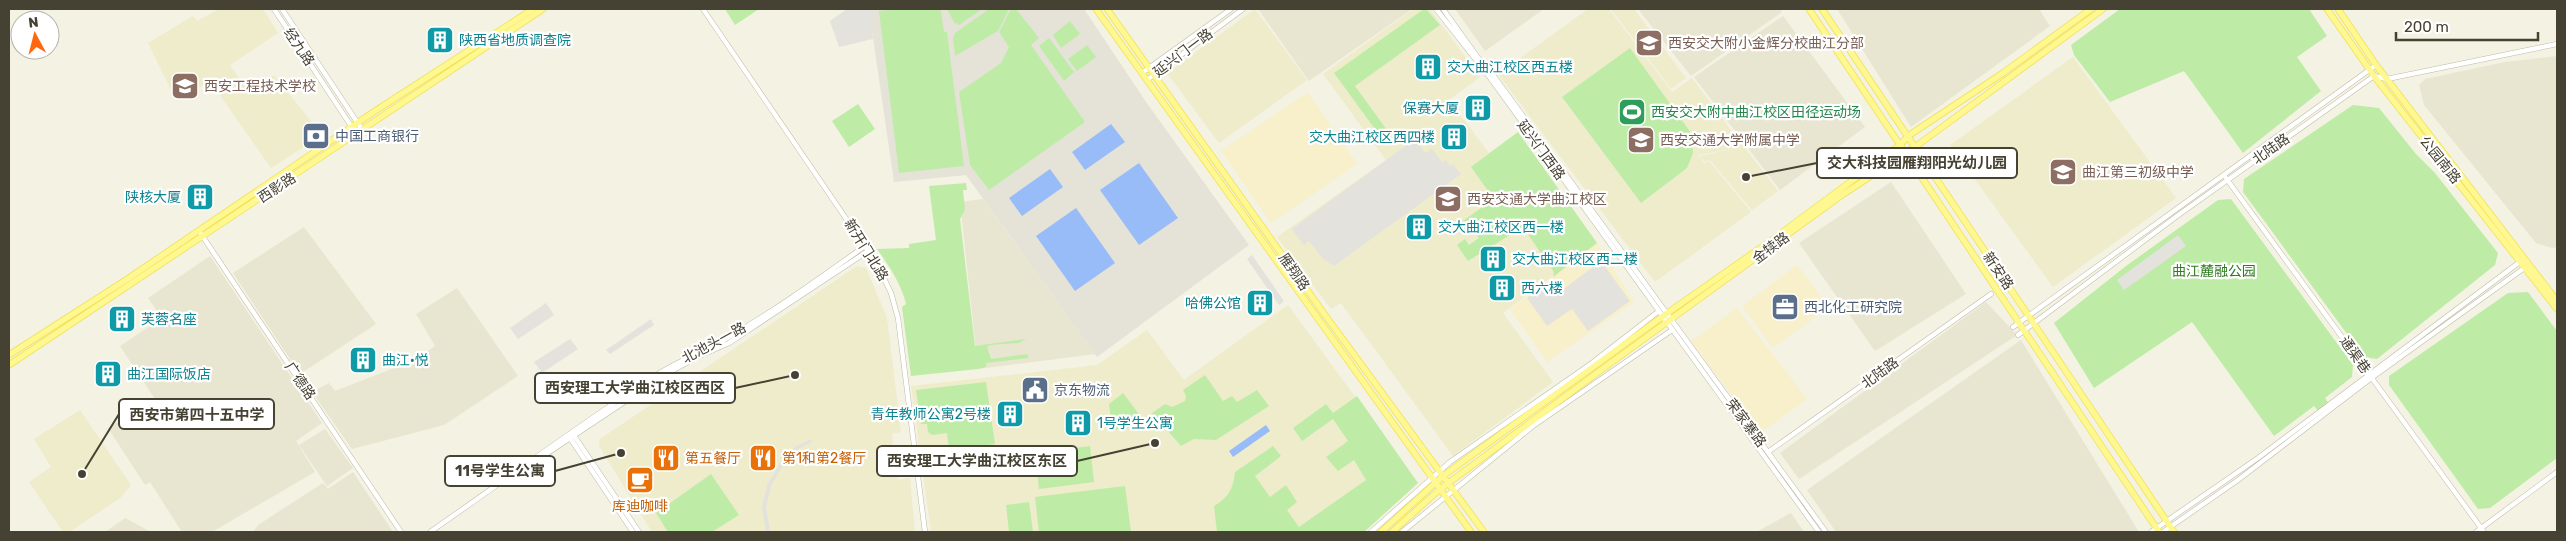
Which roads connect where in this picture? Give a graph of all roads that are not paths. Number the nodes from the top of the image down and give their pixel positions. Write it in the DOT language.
graph roads {
  1 [pos="274,9"];
  2 [pos="282,9"];
  3 [pos="533,9"];
  4 [pos="543,9"];
  5 [pos="703,9"];
  6 [pos="1096,9"];
  7 [pos="1107,9"];
  8 [pos="1231,9"];
  9 [pos="1243,9"];
  10 [pos="1436,9"];
  11 [pos="1443,9"];
  12 [pos="1809,9"];
  13 [pos="1822,9"];
  14 [pos="2091,9"];
  15 [pos="2102,9"];
  16 [pos="2327,9"];
  17 [pos="2338,9"];
  18 [pos="2557,44"];
  19 [pos="2376,65"];
  20 [pos="1150,68"];
  21 [pos="2369,70"];
  22 [pos="1142,73"];
  23 [pos="1154,75"];
  24 [pos="2374,76"];
  25 [pos="1147,80"];
  26 [pos="2387,80"];
  27 [pos="358,123"];
  28 [pos="352,127"];
  29 [pos="363,131"];
  30 [pos="357,135"];
  31 [pos="1908,136"];
  32 [pos="1900,145"];
  33 [pos="1915,147"];
  34 [pos="1904,152"];
  35 [pos="2226,178"];
  36 [pos="199,230"];
  37 [pos="203,237"];
  38 [pos="866,248"];
  39 [pos="2522,260"];
  40 [pos="2527,266"];
  41 [pos="1991,294"];
  42 [pos="2557,300"];
  43 [pos="2557,309"];
  44 [pos="1662,314"];
  45 [pos="2029,316"];
  46 [pos="1669,322"];
  47 [pos="2020,323"];
  48 [pos="2034,323"];
  49 [pos="2013,327"];
  50 [pos="1672,330"];
  51 [pos="2024,330"];
  52 [pos="2018,335"];
  53 [pos="9,355"];
  54 [pos="9,365"];
  55 [pos="2370,377"];
  56 [pos="571,435"];
  57 [pos="1768,452"];
  58 [pos="2557,472"];
  59 [pos="1441,474"];
  60 [pos="1433,480"];
  61 [pos="1448,483"];
  62 [pos="1452,489"];
  63 [pos="1439,490"];
  64 [pos="1444,496"];
  65 [pos="2167,522"];
  66 [pos="2158,530"];
  67 [pos="2173,530"];
  68 [pos="2483,530"];
  69 [pos="401,532"];
  70 [pos="430,532"];
  71 [pos="633,532"];
  72 [pos="639,532"];
  73 [pos="925,532"];
  74 [pos="1371,532"];
  75 [pos="1381,532"];
  76 [pos="1392,532"];
  77 [pos="1402,532"];
  78 [pos="1471,532"];
  79 [pos="1484,532"];
  80 [pos="1818,532"];
  81 [pos="1826,532"];
  82 [pos="2150,532"];
  83 [pos="2163,532"];
  84 [pos="2476,532"];
  1 -- 28 [label="street, 经九路"];
  2 -- 27 [label="street, 经九路"];
  3 -- 27 [label="main road, 西影路"];
  4 -- 29 [label="main road, 西影路"];
  5 -- 38 [label="street, 新开门北路"];
  6 -- 22 [label="main road, 雁翔路"];
  7 -- 20 [label="main road, 雁翔路"];
  8 -- 20 [label="street, 延兴门一路"];
  9 -- 23 [label="street, 延兴门一路"];
  10 -- 44 [label="street, 延兴门西路"];
  11 -- 44 [label="street, 延兴门西路"];
  12 -- 32 [label="main road, 新安路"];
  13 -- 31 [label="main road, 新安路"];
  14 -- 31 [label="main road, 金犊路"];
  15 -- 33 [label="main road, 金犊路"];
  16 -- 21 [label="main road, 公园南路"];
  17 -- 19 [label="main road, 公园南路"];
  18 -- 26 [label="street"];
  19 -- 21 [label="street, 北陆路"];
  19 -- 26 [label="main road, 公园南路"];
  20 -- 22 [label="street, 延兴门一路"];
  20 -- 23 [label="main road, 雁翔路"];
  21 -- 24 [label="main road, 公园南路"];
  21 -- 35 [label="street, 北陆路"];
  22 -- 25 [label="main road, 雁翔路"];
  23 -- 25 [label="street, 延兴门一路"];
  23 -- 59 [label="main road, 雁翔路"];
  24 -- 26 [label="street"];
  24 -- 35 [label="street, 北陆路"];
  24 -- 39 [label="main road, 公园南路"];
  25 -- 60 [label="main road, 雁翔路"];
  26 -- 39 [label="main road, 公园南路"];
  27 -- 28 [label="main road, 西影路"];
  27 -- 29 [label="street, 经九路"];
  28 -- 30 [label="street, 经九路"];
  28 -- 36 [label="main road, 西影路"];
  29 -- 30 [label="main road, 西影路"];
  30 -- 37 [label="main road, 西影路"];
  31 -- 32 [label="main road, 金犊路"];
  31 -- 33 [label="main road, 新安路"];
  32 -- 34 [label="main road, 新安路"];
  32 -- 44 [label="main road, 金犊路"];
  33 -- 34 [label="main road, 金犊路"];
  33 -- 45 [label="main road, 新安路"];
  34 -- 46 [label="main road, 金犊路"];
  34 -- 47 [label="main road, 新安路"];
  35 -- 45 [label="street, 北陆路"];
  35 -- 48 [label="street, 北陆路"];
  35 -- 55 [label="street, 通渠巷"];
  36 -- 37 [label="street, 广德路"];
  36 -- 53 [label="main road, 西影路"];
  37 -- 54 [label="main road, 西影路"];
  37 -- 69 [label="street, 广德路"];
  38 -- 56 [label="street, 北池头一路"];
  38 -- 73 [label="street, 新开门北路"];
  39 -- 40 [label="main road, 公园南路"];
  39 -- 55 [label="street"];
  40 -- 42 [label="main road, 公园南路"];
  40 -- 43 [label="main road, 公园南路"];
  40 -- 55 [label="street"];
  41 -- 57 [label="street, 北陆路"];
  44 -- 46 [label="street, 荣家寨路"];
  44 -- 59 [label="main road, 金犊路"];
  45 -- 47 [label="street, 北陆路"];
  45 -- 48 [label="main road, 新安路"];
  46 -- 50 [label="street, 荣家寨路"];
  46 -- 57 [label="street, 荣家寨路"];
  46 -- 61 [label="main road, 金犊路"];
  47 -- 49 [label="street, 北陆路"];
  47 -- 51 [label="main road, 新安路"];
  48 -- 51 [label="street, 北陆路"];
  48 -- 65 [label="main road, 新安路"];
  50 -- 62 [label="street"];
  50 -- 80 [label="street, 荣家寨路"];
  51 -- 52 [label="street, 北陆路"];
  51 -- 66 [label="main road, 新安路"];
  55 -- 65 [label="street"];
  55 -- 67 [label="street"];
  55 -- 68 [label="street, 通渠巷"];
  56 -- 70 [label="street, 北池头一路"];
  56 -- 71 [label="street"];
  56 -- 72 [label="street"];
  57 -- 81 [label="street, 荣家寨路"];
  58 -- 68 [label="street"];
  59 -- 60 [label="main road, 金犊路"];
  59 -- 61 [label="main road, 雁翔路"];
  60 -- 63 [label="main road, 雁翔路"];
  60 -- 74 [label="street"];
  60 -- 75 [label="main road, 金犊路"];
  61 -- 62 [label="main road, 雁翔路"];
  61 -- 63 [label="main road, 金犊路"];
  62 -- 64 [label="street"];
  62 -- 79 [label="main road, 雁翔路"];
  63 -- 64 [label="main road, 雁翔路"];
  63 -- 76 [label="main road, 金犊路"];
  64 -- 77 [label="street"];
  64 -- 78 [label="main road, 雁翔路"];
  65 -- 66 [label="street"];
  65 -- 67 [label="main road, 新安路"];
  66 -- 82 [label="street"];
  67 -- 83 [label="street"];
  68 -- 84 [label="street"];
}
